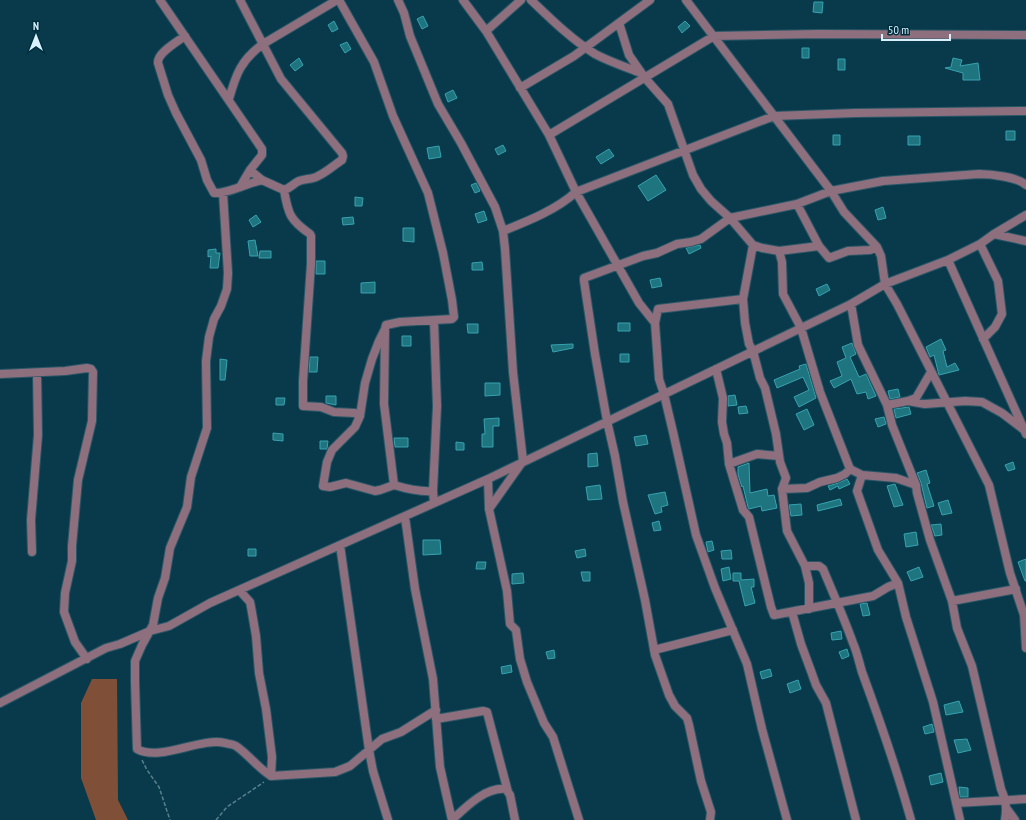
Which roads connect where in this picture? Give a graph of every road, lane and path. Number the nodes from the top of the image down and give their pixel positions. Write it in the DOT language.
graph roads {
  1 [pos="160,0"];
  2 [pos="240,0"];
  3 [pos="338,0"];
  4 [pos="398,0"];
  5 [pos="463,0"];
  6 [pos="521,0"];
  7 [pos="531,0"];
  8 [pos="650,0"];
  9 [pos="686,0"];
  10 [pos="619,24"];
  11 [pos="486,31"];
  12 [pos="185,36"];
  13 [pos="714,36"];
  14 [pos="1026,36"];
  15 [pos="263,44"];
  16 [pos="586,47"];
  17 [pos="643,75"];
  18 [pos="520,88"];
  19 [pos="229,99"];
  20 [pos="1026,111"];
  21 [pos="774,116"];
  22 [pos="549,135"];
  23 [pos="684,151"];
  24 [pos="250,170"];
  25 [pos="262,180"];
  26 [pos="1026,185"];
  27 [pos="240,187"];
  28 [pos="284,190"];
  29 [pos="831,191"];
  30 [pos="576,192"];
  31 [pos="222,193"];
  32 [pos="797,204"];
  33 [pos="1026,215"];
  34 [pos="730,218"];
  35 [pos="503,231"];
  36 [pos="994,234"];
  37 [pos="1026,241"];
  38 [pos="980,244"];
  39 [pos="753,245"];
  40 [pos="819,246"];
  41 [pos="877,247"];
  42 [pos="779,251"];
  43 [pos="948,260"];
  44 [pos="618,265"];
  45 [pos="885,284"];
  46 [pos="743,299"];
  47 [pos="851,304"];
  48 [pos="434,321"];
  49 [pos="655,323"];
  50 [pos="802,328"];
  51 [pos="385,329"];
  52 [pos="983,339"];
  53 [pos="753,351"];
  54 [pos="716,369"];
  55 [pos="931,372"];
  56 [pos="37,373"];
  57 [pos="0,374"];
  58 [pos="664,394"];
  59 [pos="908,401"];
  60 [pos="947,403"];
  61 [pos="887,405"];
  62 [pos="360,416"];
  63 [pos="607,421"];
  64 [pos="1025,431"];
  65 [pos="779,456"];
  66 [pos="523,461"];
  67 [pos="729,464"];
  68 [pos="850,469"];
  69 [pos="862,476"];
  70 [pos="488,479"];
  71 [pos="394,485"];
  72 [pos="916,485"];
  73 [pos="782,489"];
  74 [pos="433,491"];
  75 [pos="434,503"];
  76 [pos="489,509"];
  77 [pos="405,517"];
  78 [pos="340,545"];
  79 [pos="32,552"];
  80 [pos="805,566"];
  81 [pos="898,583"];
  82 [pos="1016,589"];
  83 [pos="240,591"];
  84 [pos="952,602"];
  85 [pos="838,603"];
  86 [pos="810,609"];
  87 [pos="792,612"];
  88 [pos="733,630"];
  89 [pos="150,631"];
  90 [pos="1026,648"];
  91 [pos="654,650"];
  92 [pos="87,659"];
  93 [pos="0,703"];
  94 [pos="436,715"];
  95 [pos="137,749"];
  96 [pos="369,750"];
  97 [pos="271,776"];
  98 [pos="508,792"];
  99 [pos="1026,799"];
  100 [pos="956,803"];
  101 [pos="1006,804"];
  102 [pos="170,820"];
  103 [pos="216,820"];
  104 [pos="388,820"];
  105 [pos="452,820"];
  106 [pos="515,820"];
  107 [pos="579,820"];
  108 [pos="710,820"];
  109 [pos="787,820"];
  110 [pos="856,820"];
  111 [pos="911,820"];
  112 [pos="960,820"];
  113 [pos="1005,820"];
  114 [pos="1015,820"];
  1 -- 12 [label="street"];
  2 -- 15 [label="street"];
  3 -- 15 [label="street"];
  3 -- 48 [label="street"];
  4 -- 35 [label="street"];
  5 -- 11 [label="street"];
  6 -- 11 [label="street"];
  7 -- 16 [label="street"];
  8 -- 10 [label="street"];
  9 -- 13 [label="street"];
  10 -- 16 [label="street"];
  10 -- 17 [label="street"];
  11 -- 18 [label="street"];
  12 -- 19 [label="street"];
  12 -- 31 [label="street"];
  13 -- 14 [label="street"];
  13 -- 17 [label="street"];
  13 -- 21 [label="street"];
  15 -- 19 [label="street"];
  15 -- 28 [label="street"];
  16 -- 17 [label="street"];
  16 -- 18 [label="street"];
  17 -- 22 [label="street"];
  17 -- 23 [label="street"];
  18 -- 22 [label="street"];
  19 -- 24 [label="street"];
  20 -- 21 [label="street"];
  21 -- 23 [label="street"];
  21 -- 29 [label="street"];
  22 -- 30 [label="street"];
  23 -- 30 [label="street"];
  23 -- 34 [label="street"];
  24 -- 25 [label="street"];
  24 -- 27 [label="street"];
  25 -- 27 [label="street"];
  25 -- 28 [label="street"];
  26 -- 29 [label="street"];
  27 -- 31 [label="street"];
  28 -- 62 [label="street"];
  29 -- 32 [label="street"];
  29 -- 41 [label="street"];
  30 -- 35 [label="street"];
  30 -- 44 [label="street"];
  31 -- 89 [label="street"];
  32 -- 34 [label="street"];
  32 -- 40 [label="street"];
  33 -- 36 [label="street"];
  34 -- 39 [label="street"];
  34 -- 44 [label="street"];
  35 -- 66 [label="street"];
  36 -- 37 [label="street"];
  36 -- 38 [label="street"];
  38 -- 43 [label="street"];
  38 -- 52 [label="street"];
  39 -- 42 [label="street"];
  39 -- 46 [label="street"];
  40 -- 41 [label="street"];
  40 -- 42 [label="street"];
  41 -- 45 [label="street"];
  42 -- 50 [label="street"];
  43 -- 45 [label="street"];
  43 -- 52 [label="street"];
  44 -- 49 [label="street"];
  44 -- 63 [label="street"];
  45 -- 47 [label="street"];
  45 -- 55 [label="street"];
  46 -- 49 [label="street"];
  46 -- 53 [label="street"];
  47 -- 50 [label="street"];
  47 -- 61 [label="street"];
  48 -- 51 [label="street"];
  48 -- 74 [label="street"];
  49 -- 58 [label="street"];
  50 -- 53 [label="street"];
  50 -- 68 [label="street"];
  51 -- 62 [label="street"];
  51 -- 71 [label="street"];
  52 -- 64 [label="street"];
  53 -- 54 [label="street"];
  53 -- 65 [label="street"];
  54 -- 58 [label="street"];
  54 -- 67 [label="street"];
  55 -- 59 [label="street"];
  55 -- 60 [label="street"];
  56 -- 57 [label="street"];
  56 -- 79 [label="street"];
  56 -- 92 [label="street"];
  58 -- 63 [label="street"];
  58 -- 88 [label="street"];
  59 -- 60 [label="street"];
  59 -- 61 [label="street"];
  60 -- 64 [label="street"];
  60 -- 82 [label="street"];
  61 -- 72 [label="street"];
  62 -- 71 [label="street"];
  63 -- 66 [label="street"];
  63 -- 91 [label="street"];
  65 -- 67 [label="street"];
  65 -- 73 [label="street"];
  66 -- 70 [label="street"];
  66 -- 76 [label="street"];
  67 -- 87 [label="street"];
  68 -- 69 [label="street"];
  68 -- 73 [label="street"];
  69 -- 72 [label="street"];
  69 -- 81 [label="street"];
  70 -- 75 [label="street"];
  70 -- 76 [label="street"];
  71 -- 74 [label="street"];
  72 -- 84 [label="street"];
  73 -- 80 [label="street"];
  74 -- 75 [label="street"];
  75 -- 77 [label="street"];
  76 -- 107 [label="street"];
  77 -- 78 [label="street"];
  77 -- 94 [label="street"];
  78 -- 83 [label="street"];
  78 -- 96 [label="street"];
  80 -- 85 [label="street"];
  80 -- 86 [label="street"];
  81 -- 85 [label="street"];
  81 -- 100 [label="street"];
  82 -- 84 [label="street"];
  82 -- 90 [label="street"];
  83 -- 89 [label="street"];
  83 -- 97 [label="street"];
  84 -- 101 [label="street"];
  85 -- 86 [label="street"];
  85 -- 111 [label="street"];
  86 -- 87 [label="street"];
  87 -- 110 [label="street"];
  88 -- 91 [label="street"];
  88 -- 109 [label="street"];
  89 -- 92 [label="street"];
  89 -- 95 [label="street"];
  91 -- 108 [label="street"];
  92 -- 93 [label="street"];
  94 -- 96 [label="street"];
  94 -- 98 [label="street"];
  94 -- 105 [label="street"];
  95 -- 97 [label="street"];
  95 -- 102 [label="path"];
  96 -- 97 [label="street"];
  96 -- 104 [label="street"];
  97 -- 103 [label="path"];
  98 -- 105 [label="street"];
  98 -- 106 [label="street"];
  99 -- 101 [label="street"];
  100 -- 101 [label="street"];
  100 -- 112 [label="street"];
  101 -- 113 [label="street"];
  101 -- 114 [label="street"];
}
